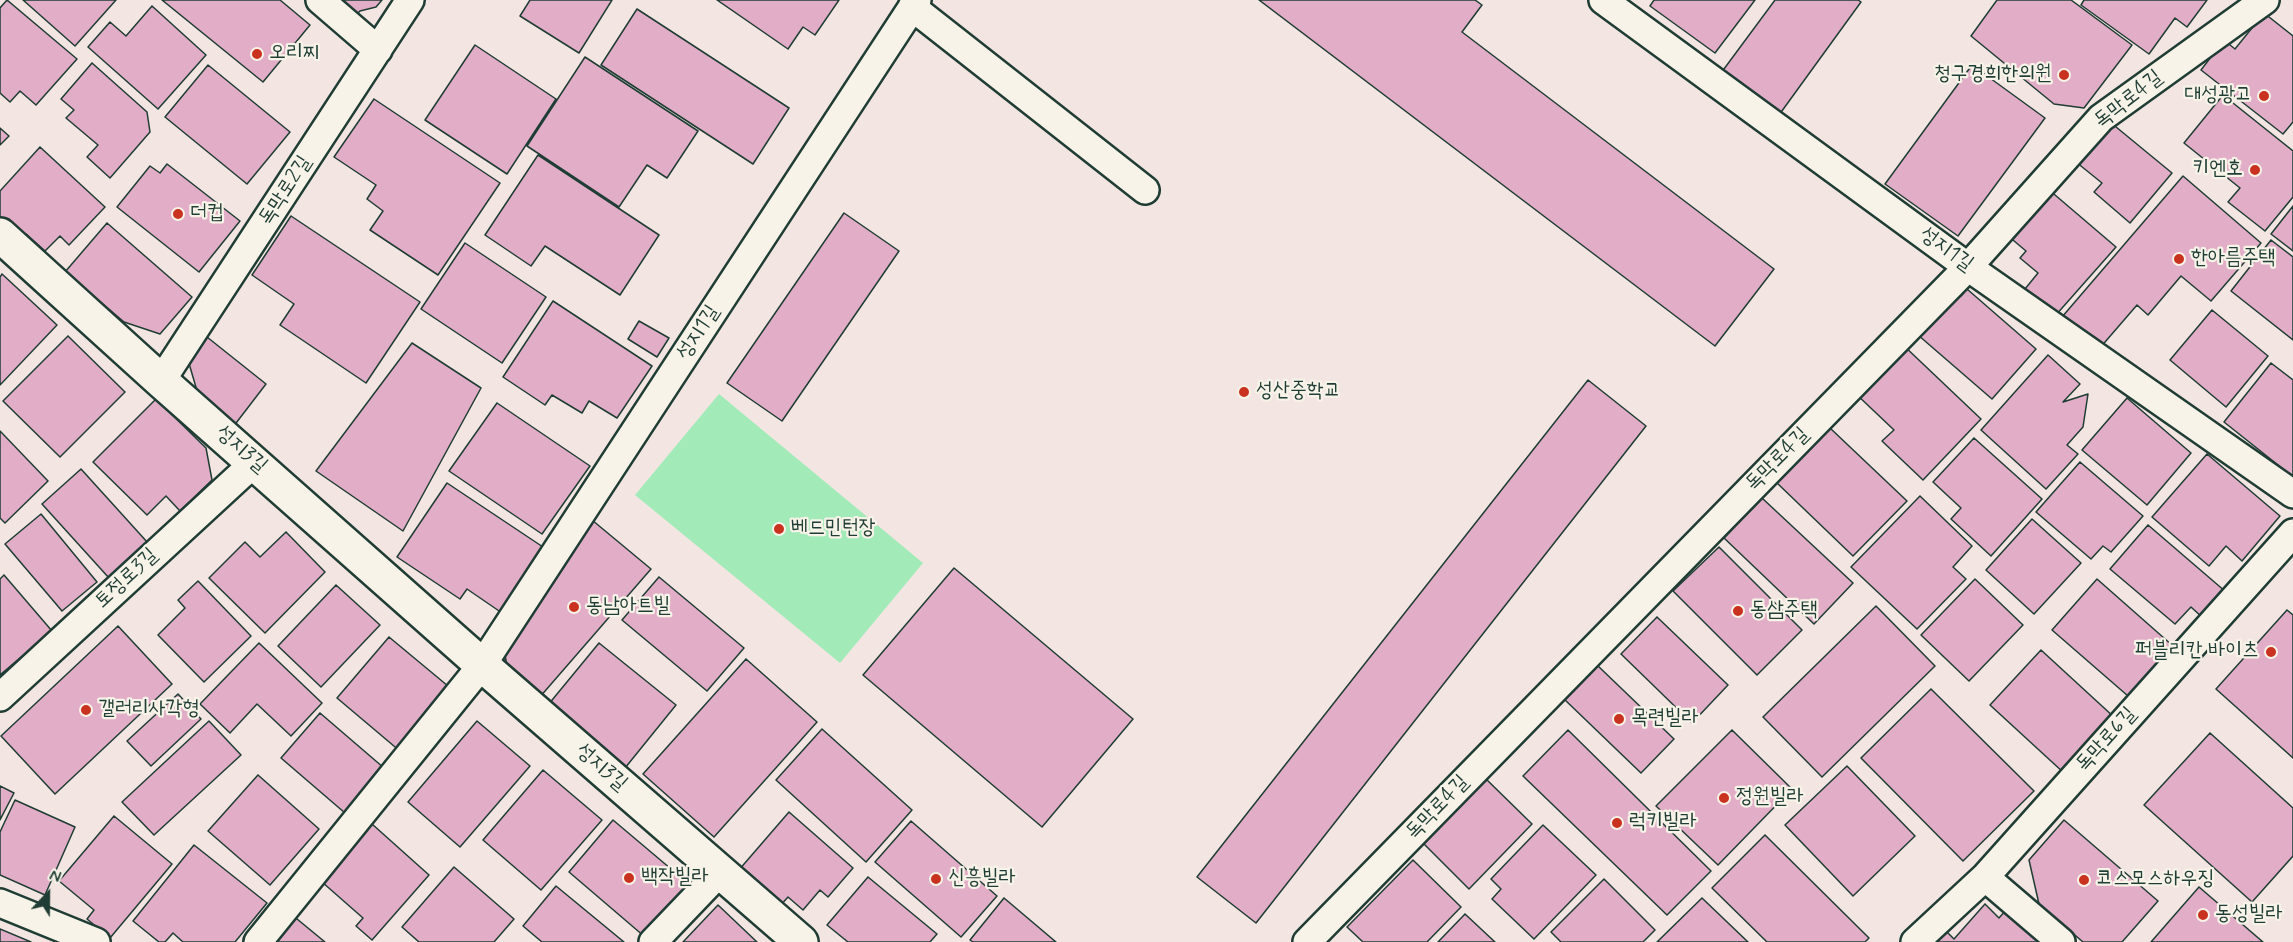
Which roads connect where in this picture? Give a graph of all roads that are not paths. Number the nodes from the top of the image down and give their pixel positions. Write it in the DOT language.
graph roads {
  1 [pos="320,0"];
  2 [pos="410,0"];
  3 [pos="1604,0"];
  4 [pos="2265,0"];
  5 [pos="914,3"];
  6 [pos="1634,9"];
  7 [pos="378,50"];
  8 [pos="1145,190"];
  9 [pos="0,235"];
  10 [pos="1968,267"];
  11 [pos="161,381"];
  12 [pos="255,462"];
  13 [pos="2293,494"];
  14 [pos="2293,533"];
  15 [pos="482,665"];
  16 [pos="0,697"];
  17 [pos="721,871"];
  18 [pos="1985,877"];
  19 [pos="0,903"];
  20 [pos="96,942"];
  21 [pos="258,942"];
  22 [pos="653,942"];
  23 [pos="801,942"];
  24 [pos="1307,942"];
  25 [pos="1915,942"];
  26 [pos="2061,942"];
  1 -- 7 [label="lane"];
  2 -- 7 [label="lane, 독막로2길"];
  3 -- 6 [label="lane, 성지1길"];
  4 -- 10 [label="lane, 독막로4길"];
  5 -- 8 [label="lane"];
  5 -- 15 [label="lane, 성지1길"];
  6 -- 10 [label="lane, 성지1길"];
  7 -- 11 [label="lane, 독막로2길"];
  9 -- 11 [label="street, 성지3길"];
  10 -- 13 [label="lane, 성지1길"];
  10 -- 24 [label="lane, 독막로4길"];
  11 -- 12 [label="street, 성지3길"];
  12 -- 15 [label="street, 성지3길"];
  12 -- 16 [label="lane, 토정로3길"];
  14 -- 18 [label="lane, 독막로6길"];
  15 -- 17 [label="street, 성지3길"];
  15 -- 21 [label="lane"];
  17 -- 22 [label="lane"];
  17 -- 23 [label="street, 성지3길"];
  18 -- 25 [label="lane, 독막로6길"];
  18 -- 26 [label="lane"];
  19 -- 20 [label="lane"];
}
